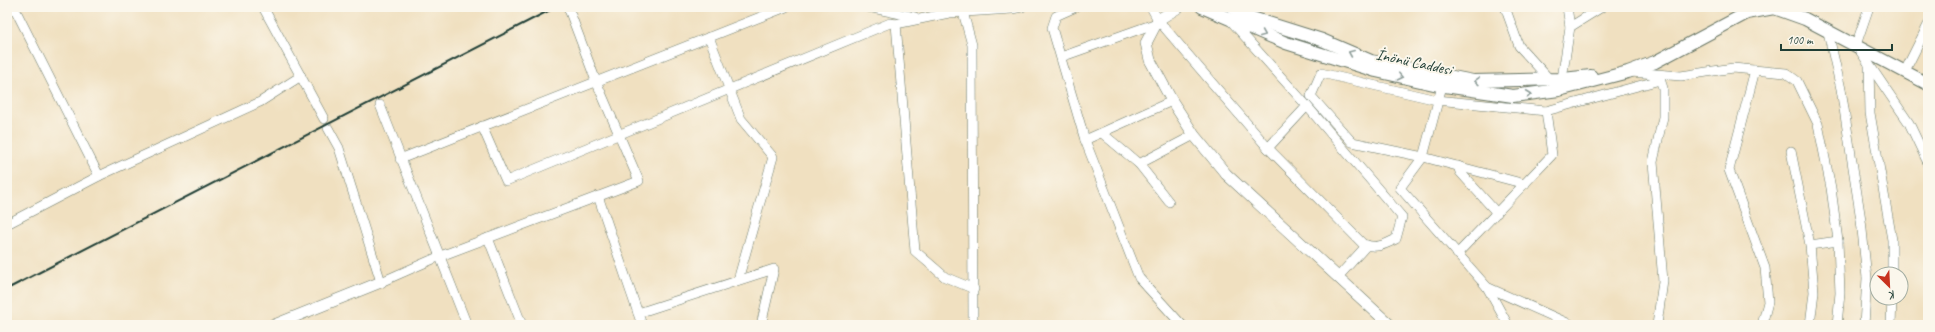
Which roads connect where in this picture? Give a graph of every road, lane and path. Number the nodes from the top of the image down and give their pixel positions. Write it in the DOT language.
graph roads {
  1 [pos="14,7"];
  2 [pos="263,7"];
  3 [pos="568,7"];
  4 [pos="786,7"];
  5 [pos="868,7"];
  6 [pos="1022,7"];
  7 [pos="1076,7"];
  8 [pos="1151,7"];
  9 [pos="1179,7"];
  10 [pos="1202,7"];
  11 [pos="1505,7"];
  12 [pos="1566,7"];
  13 [pos="1602,7"];
  14 [pos="1869,7"];
  15 [pos="1747,10"];
  16 [pos="963,12"];
  17 [pos="1230,13"];
  18 [pos="919,18"];
  19 [pos="1156,22"];
  20 [pos="896,24"];
  21 [pos="1928,25"];
  22 [pos="1570,27"];
  23 [pos="1828,32"];
  24 [pos="709,36"];
  25 [pos="1856,45"];
  26 [pos="1061,57"];
  27 [pos="1655,62"];
  28 [pos="1869,64"];
  29 [pos="1755,70"];
  30 [pos="1905,71"];
  31 [pos="1628,72"];
  32 [pos="301,76"];
  33 [pos="1659,77"];
  34 [pos="1549,79"];
  35 [pos="596,80"];
  36 [pos="1928,84"];
  37 [pos="1561,85"];
  38 [pos="1442,86"];
  39 [pos="730,90"];
  40 [pos="1437,100"];
  41 [pos="1172,101"];
  42 [pos="380,105"];
  43 [pos="1307,106"];
  44 [pos="1546,111"];
  45 [pos="324,119"];
  46 [pos="482,126"];
  47 [pos="328,128"];
  48 [pos="1102,132"];
  49 [pos="618,134"];
  50 [pos="1194,135"];
  51 [pos="1085,140"];
  52 [pos="1268,148"];
  53 [pos="1791,151"];
  54 [pos="1423,157"];
  55 [pos="400,159"];
  56 [pos="1928,163"];
  57 [pos="1139,164"];
  58 [pos="1458,166"];
  59 [pos="99,176"];
  60 [pos="1525,184"];
  61 [pos="598,196"];
  62 [pos="1169,202"];
  63 [pos="1415,207"];
  64 [pos="1497,213"];
  65 [pos="1402,218"];
  66 [pos="7,224"];
  67 [pos="488,238"];
  68 [pos="1838,241"];
  69 [pos="1367,246"];
  70 [pos="1810,246"];
  71 [pos="1457,254"];
  72 [pos="438,257"];
  73 [pos="1892,266"];
  74 [pos="1338,277"];
  75 [pos="738,280"];
  76 [pos="380,282"];
  77 [pos="1487,287"];
  78 [pos="974,289"];
  79 [pos="1892,306"];
  80 [pos="638,313"];
  81 [pos="274,325"];
  82 [pos="467,325"];
  83 [pos="522,325"];
  84 [pos="642,325"];
  85 [pos="761,325"];
  86 [pos="973,325"];
  87 [pos="1182,325"];
  88 [pos="1390,325"];
  89 [pos="1508,325"];
  90 [pos="1572,325"];
  91 [pos="1657,325"];
  92 [pos="1762,325"];
  93 [pos="1810,325"];
  94 [pos="1837,325"];
  95 [pos="1864,325"];
  96 [pos="1891,325"];
  1 -- 59 [label="street"];
  2 -- 32 [label="street"];
  3 -- 35 [label="street"];
  4 -- 24 [label="street"];
  5 -- 18 [label="street"];
  6 -- 16 [label="street"];
  7 -- 26 [label="street"];
  8 -- 19 [label="street"];
  9 -- 19 [label="street"];
  10 -- 17 [label="main road, İnönü Caddesi"];
  11 -- 34 [label="street"];
  12 -- 22 [label="street"];
  13 -- 22 [label="street"];
  14 -- 25 [label="street"];
  15 -- 23 [label="main road, İnönü Caddesi"];
  15 -- 27 [label="main road, İnönü Caddesi"];
  16 -- 18 [label="street"];
  16 -- 78 [label="street"];
  34 -- 17 [label="main road, İnönü Caddesi, one-way"];
  17 -- 38 [label="main road, İnönü Caddesi, one-way"];
  17 -- 43 [label="street"];
  18 -- 20 [label="street"];
  19 -- 26 [label="street"];
  19 -- 41 [label="street"];
  19 -- 52 [label="street"];
  20 -- 39 [label="street"];
  20 -- 78 [label="street"];
  21 -- 30 [label="street"];
  22 -- 37 [label="street"];
  23 -- 25 [label="main road, İnönü Caddesi"];
  23 -- 95 [label="street"];
  24 -- 35 [label="street"];
  24 -- 39 [label="street"];
  25 -- 28 [label="street"];
  25 -- 30 [label="main road, İnönü Caddesi"];
  26 -- 51 [label="street"];
  27 -- 31 [label="main road, İnönü Caddesi"];
  27 -- 33 [label="street"];
  28 -- 56 [label="street"];
  28 -- 73 [label="street"];
  29 -- 33 [label="street"];
  29 -- 68 [label="street"];
  29 -- 92 [label="street"];
  30 -- 36 [label="main road, İnönü Caddesi"];
  31 -- 33 [label="street"];
  31 -- 37 [label="main road, İnönü Caddesi"];
  32 -- 45 [label="street"];
  32 -- 59 [label="street"];
  33 -- 44 [label="street"];
  33 -- 91 [label="street"];
  34 -- 37 [label="main road, İnönü Caddesi"];
  35 -- 46 [label="street"];
  35 -- 49 [label="street"];
  38 -- 37 [label="main road, İnönü Caddesi, one-way"];
  38 -- 40 [label="street"];
  39 -- 49 [label="street"];
  39 -- 75 [label="street"];
  40 -- 44 [label="street"];
  40 -- 54 [label="street"];
  40 -- 54 [label="street"];
  41 -- 48 [label="street"];
  41 -- 50 [label="street"];
  42 -- 55 [label="street"];
  43 -- 52 [label="street"];
  43 -- 65 [label="street"];
  44 -- 60 [label="street"];
  46 -- 49 [label="street"];
  46 -- 55 [label="street"];
  47 -- 76 [label="street"];
  48 -- 51 [label="street"];
  48 -- 57 [label="street"];
  49 -- 61 [label="street"];
  50 -- 57 [label="street"];
  50 -- 74 [label="street"];
  51 -- 87 [label="street"];
  52 -- 69 [label="street"];
  53 -- 70 [label="street"];
  54 -- 58 [label="street"];
  54 -- 63 [label="street"];
  55 -- 72 [label="street"];
  57 -- 62 [label="street"];
  58 -- 60 [label="street"];
  58 -- 64 [label="street"];
  59 -- 66 [label="street"];
  60 -- 64 [label="street"];
  61 -- 67 [label="street"];
  61 -- 80 [label="street"];
  63 -- 65 [label="street"];
  63 -- 71 [label="street"];
  64 -- 71 [label="street"];
  65 -- 69 [label="street"];
  67 -- 72 [label="street"];
  67 -- 83 [label="street"];
  68 -- 70 [label="street"];
  68 -- 94 [label="street"];
  69 -- 74 [label="street"];
  70 -- 93 [label="street"];
  71 -- 77 [label="street"];
  72 -- 76 [label="street"];
  72 -- 82 [label="street"];
  74 -- 88 [label="street"];
  75 -- 80 [label="street"];
  75 -- 85 [label="street"];
  76 -- 81 [label="street"];
  77 -- 89 [label="street"];
  77 -- 90 [label="street"];
  78 -- 86 [label="street"];
  79 -- 96 [label="street"];
  80 -- 84 [label="street"];
}
